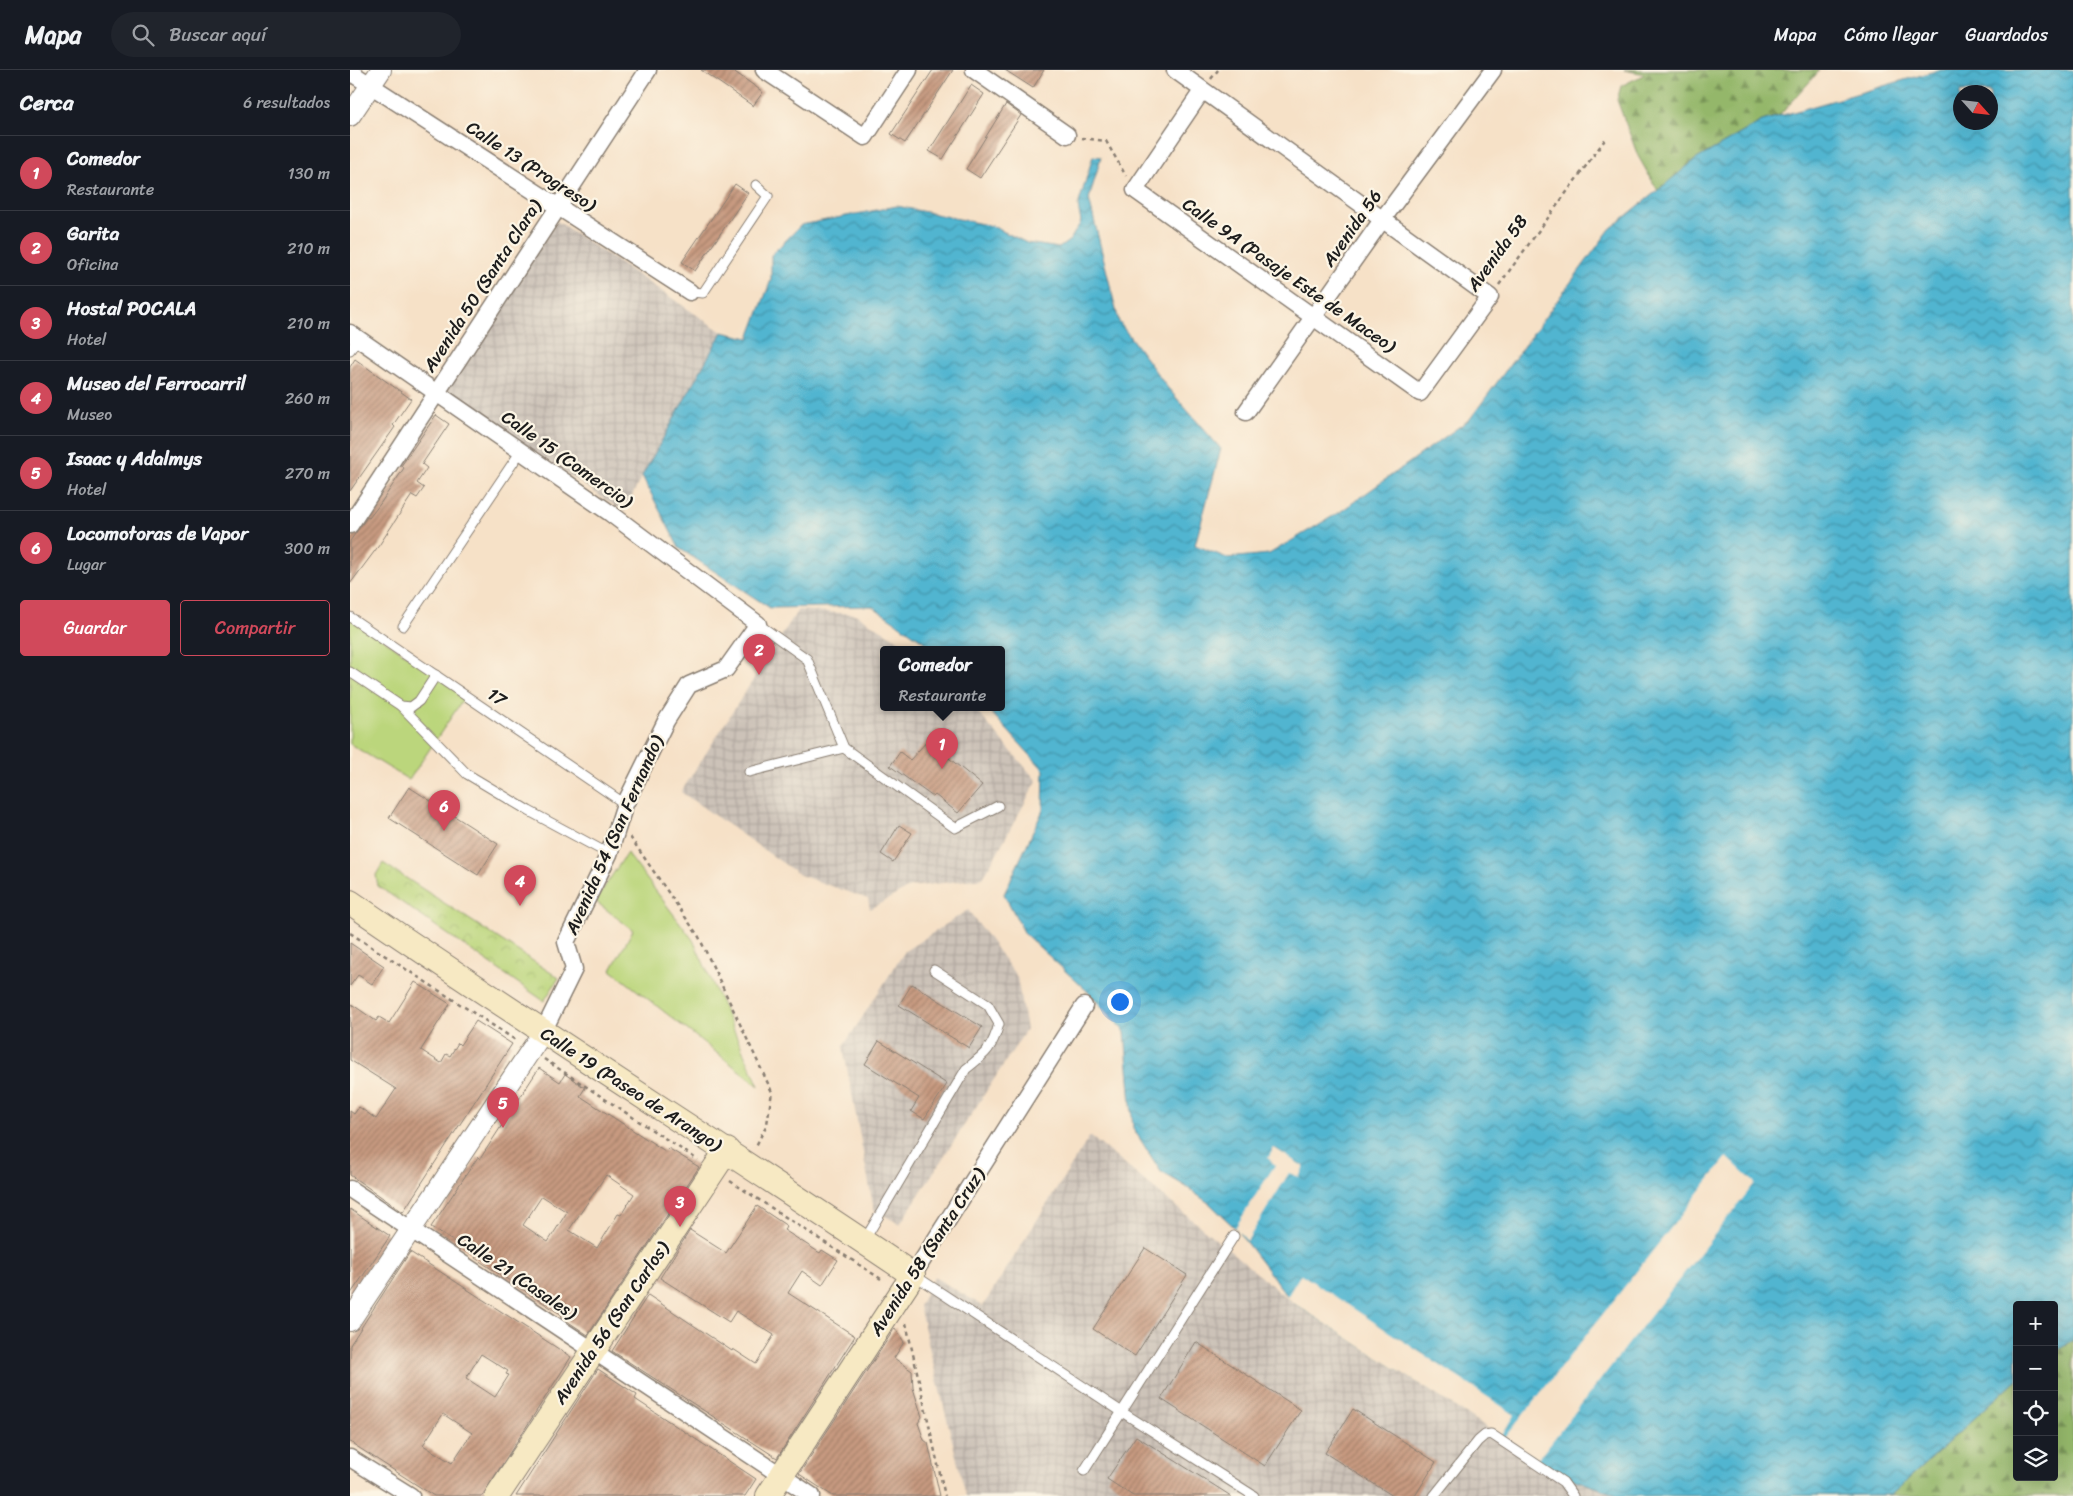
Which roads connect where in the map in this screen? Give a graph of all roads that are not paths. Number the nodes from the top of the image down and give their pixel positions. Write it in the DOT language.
graph roads {
  1 [pos="648,70"];
  2 [pos="764,70"];
  3 [pos="909,70"];
  4 [pos="974,70"];
  5 [pos="1175,70"];
  6 [pos="1493,70"];
  7 [pos="350,72"];
  8 [pos="376,78"];
  9 [pos="1202,92"];
  10 [pos="350,116"];
  11 [pos="1067,135"];
  12 [pos="756,184"];
  13 [pos="558,207"];
  14 [pos="1382,220"];
  15 [pos="690,292"];
  16 [pos="1313,318"];
  17 [pos="353,340"];
  18 [pos="436,393"];
  19 [pos="1420,393"];
  20 [pos="1246,412"];
  21 [pos="521,451"];
  22 [pos="350,525"];
  23 [pos="350,617"];
  24 [pos="758,624"];
  25 [pos="403,626"];
  26 [pos="350,672"];
  27 [pos="436,675"];
  28 [pos="401,706"];
  29 [pos="844,748"];
  30 [pos="749,772"];
  31 [pos="625,804"];
  32 [pos="998,806"];
  33 [pos="608,854"];
  34 [pos="352,909"];
  35 [pos="934,970"];
  36 [pos="1084,1006"];
  37 [pos="537,1041"];
  38 [pos="727,1150"];
  39 [pos="350,1189"];
  40 [pos="411,1229"];
  41 [pos="1234,1236"];
  42 [pos="864,1242"];
  43 [pos="913,1274"];
  44 [pos="350,1322"];
  45 [pos="592,1350"];
  46 [pos="1122,1412"];
  47 [pos="350,1458"];
  48 [pos="1084,1471"];
  49 [pos="782,1476"];
  50 [pos="411,1496"];
  51 [pos="497,1496"];
  52 [pos="768,1496"];
  53 [pos="812,1496"];
  54 [pos="1254,1496"];
  55 [pos="1434,1496"];
  56 [pos="1573,1496"];
  1 -- 13 [label="street, Avenida 50 (Santa Clara)"];
  2 -- 3 [label="street"];
  4 -- 11 [label="street"];
  5 -- 9 [label="street"];
  6 -- 14 [label="street, Avenida 56"];
  7 -- 8 [label="street, Calle 13 (Progreso)"];
  8 -- 10 [label="street"];
  8 -- 13 [label="street, Calle 13 (Progreso)"];
  9 -- 14 [label="street"];
  9 -- 16 [label="street, Calle 9A (Pasaje Este de Maceo)"];
  12 -- 15 [label="lane"];
  13 -- 15 [label="street, Calle 13 (Progreso)"];
  13 -- 18 [label="street, Avenida 50 (Santa Clara)"];
  14 -- 16 [label="street, Avenida 56"];
  14 -- 19 [label="street, Avenida 58"];
  16 -- 19 [label="street, Calle 9A (Pasaje Este de Maceo)"];
  16 -- 20 [label="street, Avenida 56"];
  17 -- 18 [label="street, Calle 15 (Comercio)"];
  18 -- 21 [label="street, Calle 15 (Comercio)"];
  18 -- 22 [label="street, Avenida 50 (Santa Clara)"];
  21 -- 24 [label="street, Calle 15 (Comercio)"];
  21 -- 25 [label="lane"];
  23 -- 27 [label="lane, 17"];
  24 -- 29 [label="lane"];
  24 -- 31 [label="street, Avenida 54 (San Fernando)"];
  26 -- 28 [label="lane"];
  27 -- 28 [label="lane"];
  27 -- 31 [label="lane, 17"];
  28 -- 33 [label="lane"];
  29 -- 30 [label="lane"];
  29 -- 32 [label="lane"];
  31 -- 33 [label="street, Avenida 54 (San Fernando)"];
  33 -- 37 [label="street, Avenida 54 (San Fernando)"];
  34 -- 37 [label="main road, Calle 19 (Paseo de Arango)"];
  35 -- 42 [label="lane"];
  36 -- 43 [label="street, Avenida 58 (Santa Cruz)"];
  37 -- 38 [label="main road, Calle 19 (Paseo de Arango)"];
  37 -- 40 [label="street, Avenida 54 (San Fernando)"];
  38 -- 42 [label="main road, Calle 19 (Paseo de Arango)"];
  38 -- 45 [label="main road, Avenida 56 (San Carlos)"];
  39 -- 40 [label="street, Calle 21 (Casales)"];
  40 -- 44 [label="street, Avenida 54 (San Fernando)"];
  40 -- 45 [label="street, Calle 21 (Casales)"];
  41 -- 46 [label="lane"];
  42 -- 43 [label="main road, Calle 19 (Paseo de Arango)"];
  43 -- 46 [label="lane"];
  43 -- 49 [label="main road, Avenida 58 (Santa Cruz)"];
  45 -- 49 [label="street, Calle 21 (Casales)"];
  45 -- 51 [label="main road, Avenida 56 (San Carlos)"];
  46 -- 48 [label="lane"];
  46 -- 54 [label="lane"];
  47 -- 50 [label="street"];
  49 -- 52 [label="main road, Avenida 58 (Santa Cruz)"];
  49 -- 53 [label="street, Calle 21 (Casales)"];
  55 -- 56 [label="lane"];
}
